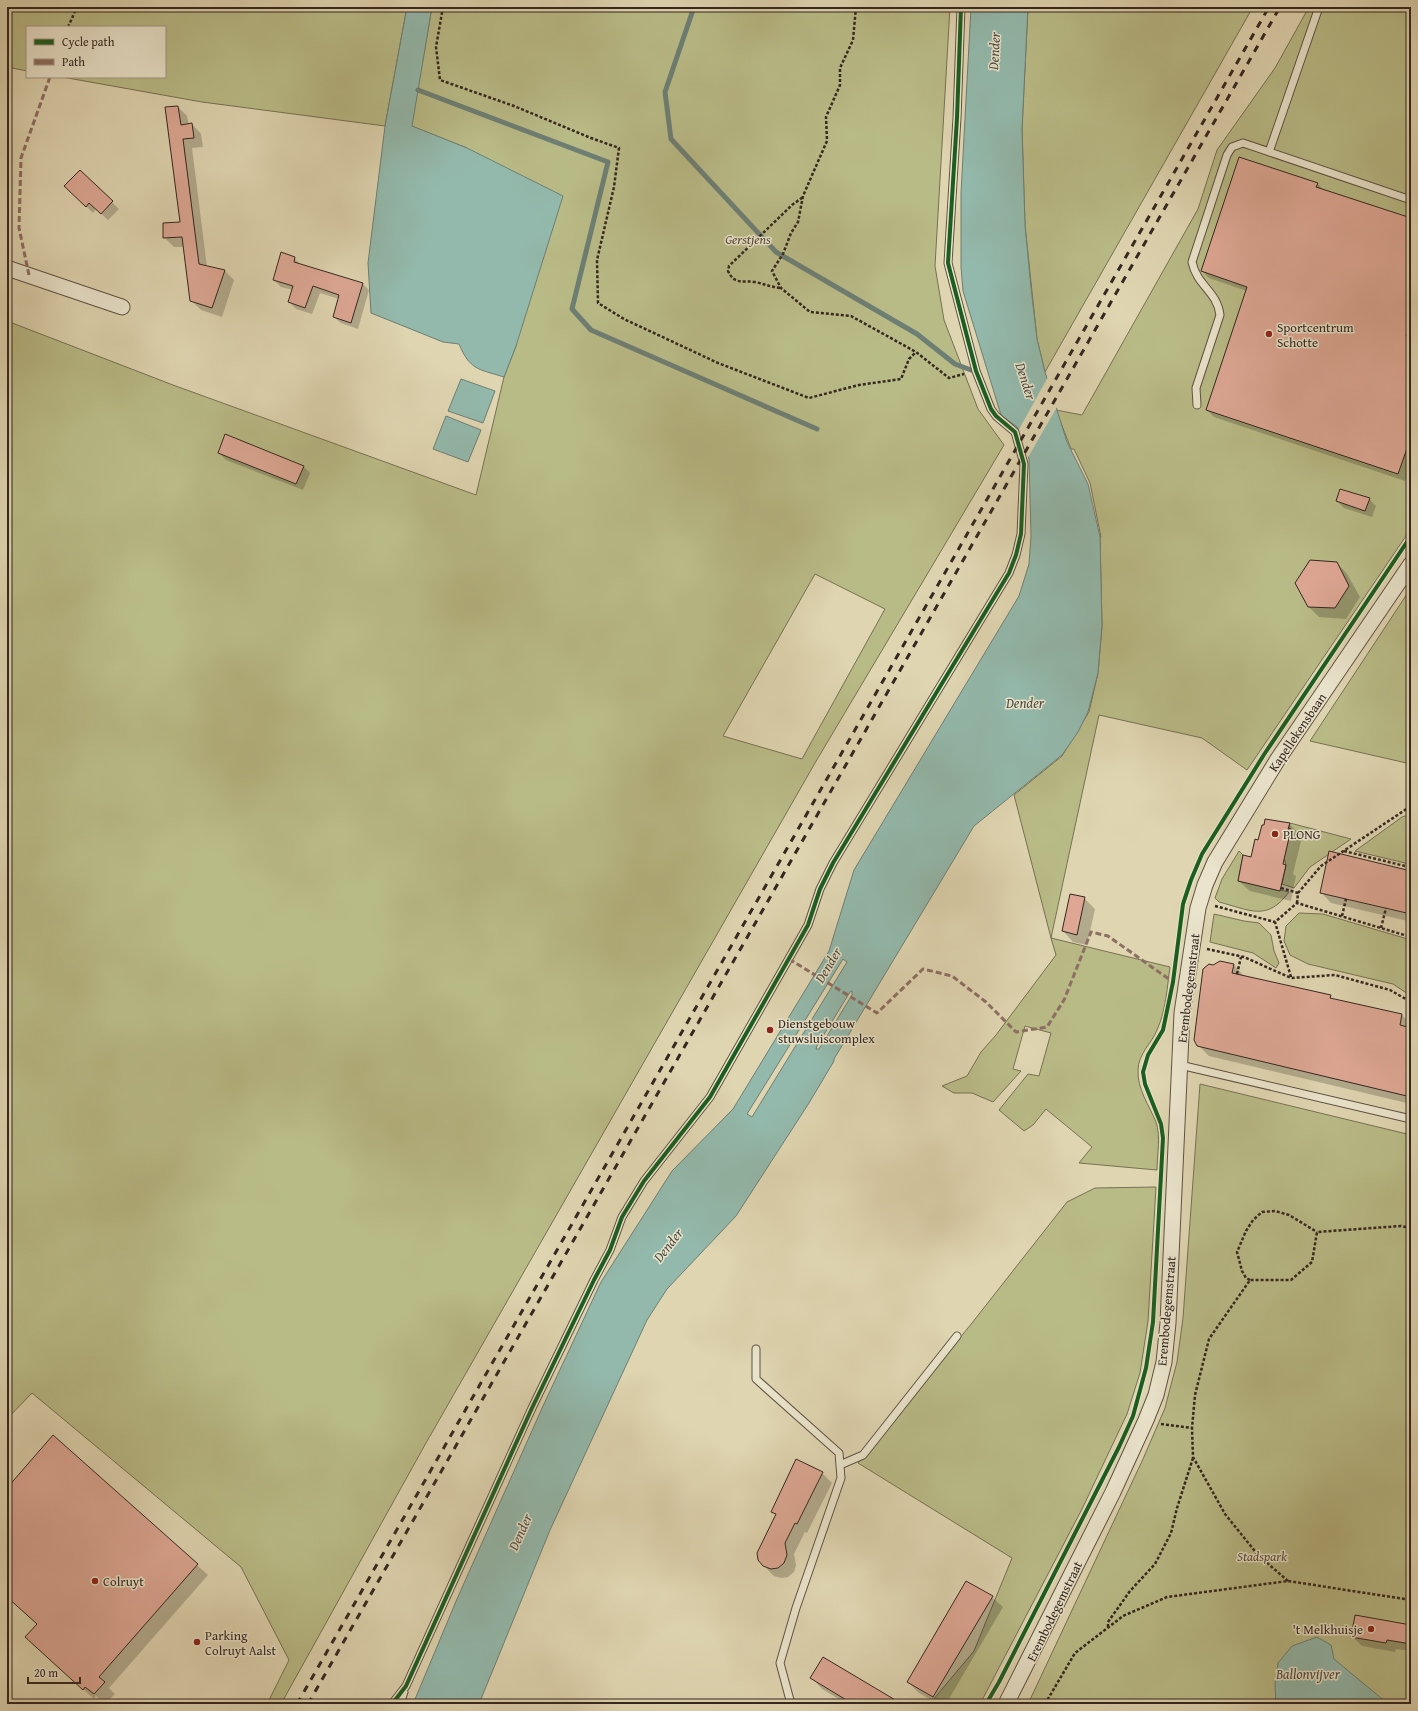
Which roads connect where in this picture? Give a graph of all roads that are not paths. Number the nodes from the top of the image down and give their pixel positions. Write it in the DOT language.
graph roads {
  1 [pos="961,7"];
  2 [pos="1319,7"];
  3 [pos="1269,152"];
  4 [pos="1411,200"];
  5 [pos="7,268"];
  6 [pos="122,307"];
  7 [pos="1197,405"];
  8 [pos="1411,564"];
  9 [pos="1199,905"];
  10 [pos="1180,1065"];
  11 [pos="1411,1119"];
  12 [pos="958,1336"];
  13 [pos="756,1349"];
  14 [pos="840,1465"];
  15 [pos="406,1686"];
  16 [pos="392,1704"];
  17 [pos="400,1704"];
  18 [pos="791,1704"];
  19 [pos="1006,1704"];
  1 -- 15 [label="lane"];
  2 -- 3 [label="lane"];
  3 -- 4 [label="lane"];
  3 -- 7 [label="lane"];
  5 -- 6 [label="street"];
  8 -- 9 [label="street, Kapellekensbaan"];
  9 -- 10 [label="street, Erembodegemstraat"];
  10 -- 11 [label="lane"];
  10 -- 19 [label="street, Erembodegemstraat"];
  12 -- 14 [label="lane"];
  13 -- 14 [label="lane"];
  14 -- 18 [label="lane"];
  15 -- 16 [label="lane"];
  15 -- 17 [label="lane"];
}
